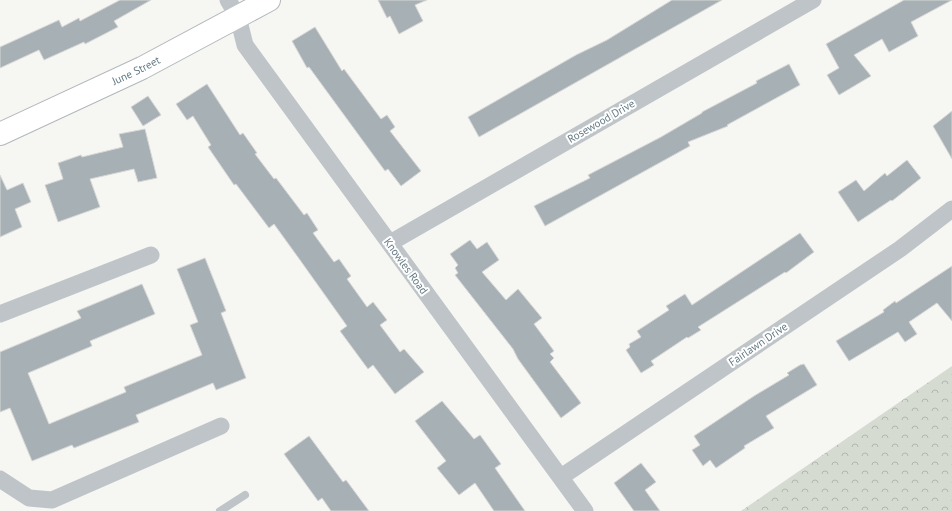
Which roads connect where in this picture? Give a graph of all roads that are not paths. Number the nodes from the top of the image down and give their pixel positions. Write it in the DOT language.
graph roads {
  1 [pos="269,0"];
  2 [pos="813,0"];
  3 [pos="233,9"];
  4 [pos="0,134"];
  5 [pos="952,209"];
  6 [pos="390,242"];
  7 [pos="151,255"];
  8 [pos="0,314"];
  9 [pos="221,426"];
  10 [pos="560,477"];
  11 [pos="0,480"];
  12 [pos="245,495"];
  13 [pos="220,511"];
  14 [pos="585,511"];
  1 -- 3 [label="street, June Street"];
  2 -- 6 [label="street, Rosewood Drive"];
  3 -- 4 [label="street, June Street"];
  3 -- 6 [label="street, Knowles Road"];
  5 -- 10 [label="street, Fairlawn Drive"];
  6 -- 10 [label="street, Knowles Road"];
  7 -- 8 [label="street"];
  9 -- 11 [label="street"];
  10 -- 14 [label="street, Knowles Road"];
  12 -- 13 [label="lane"];
}
